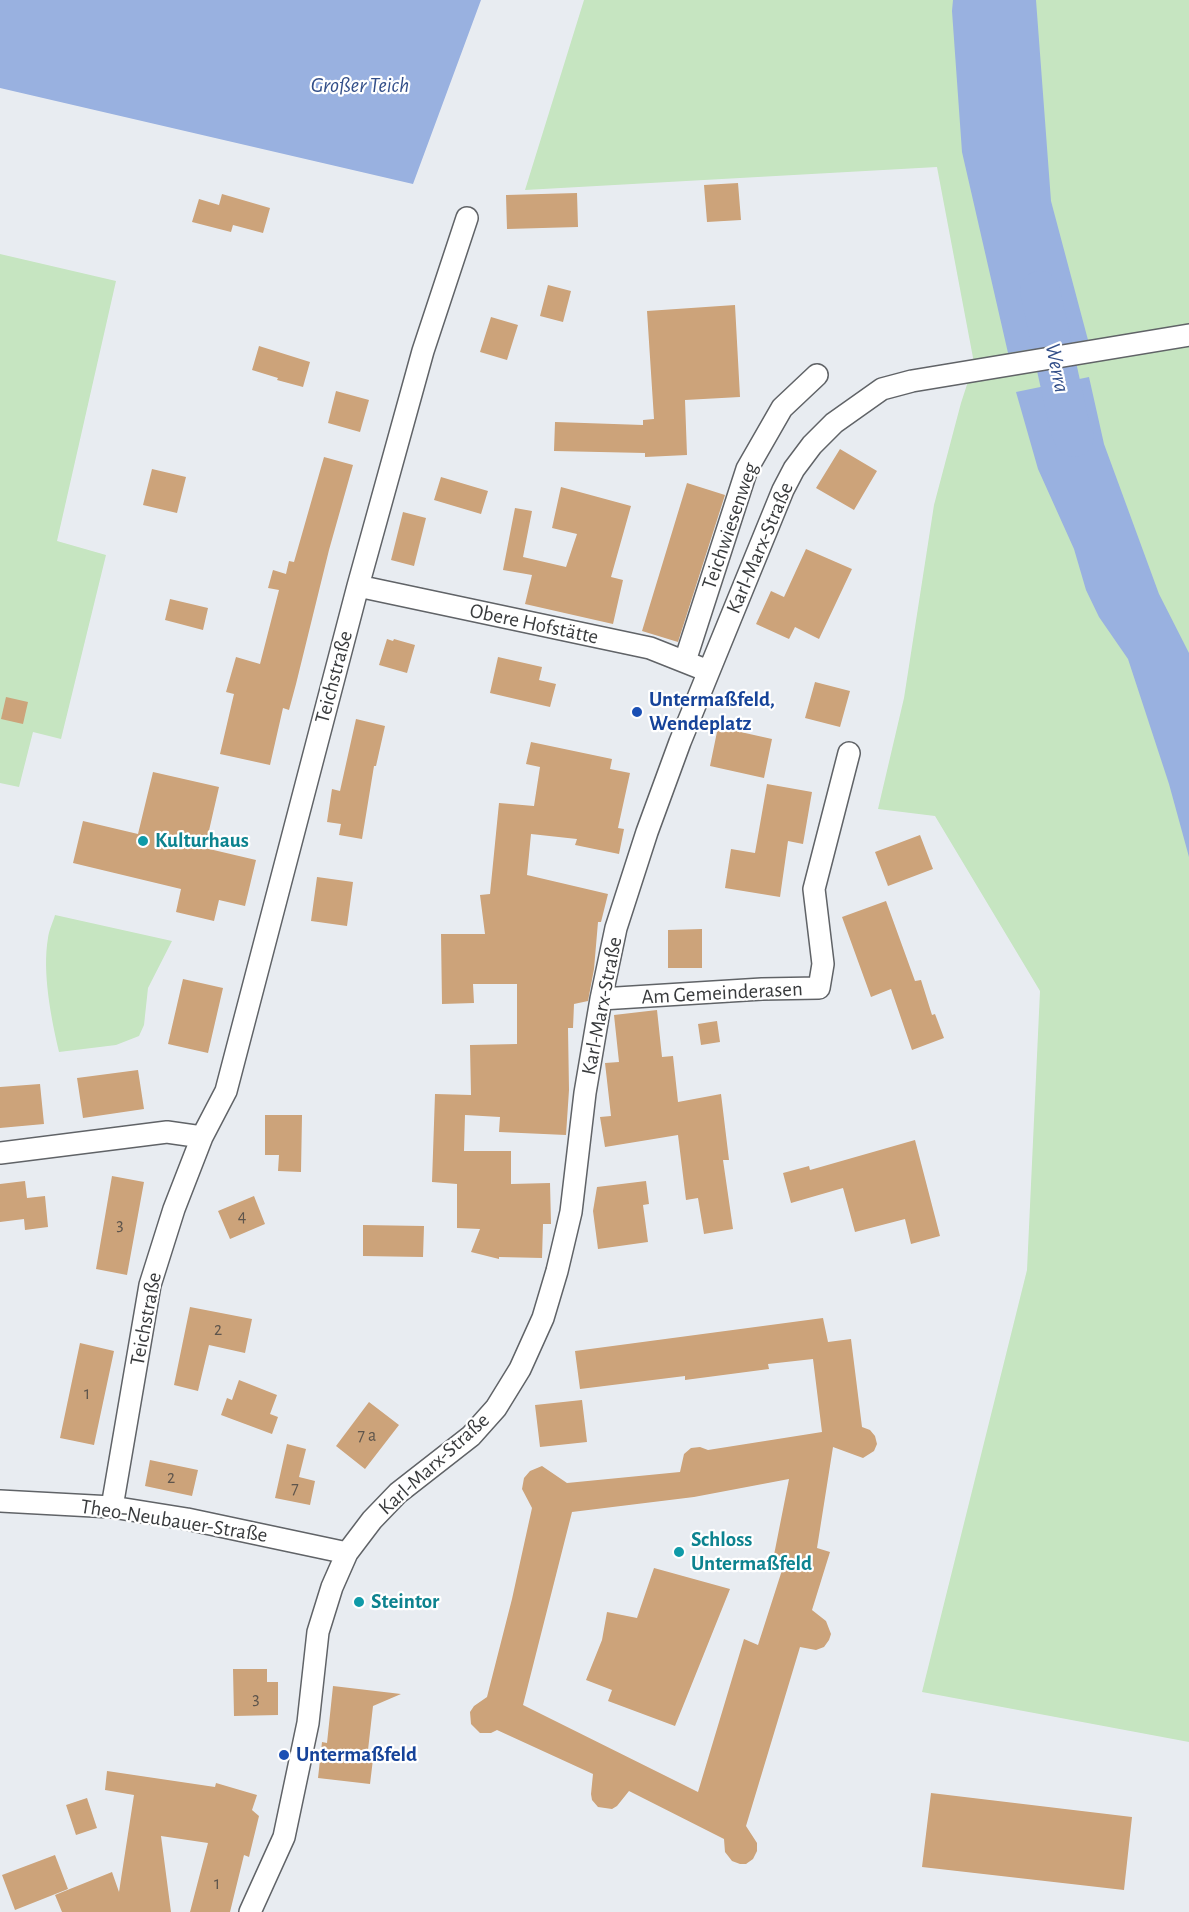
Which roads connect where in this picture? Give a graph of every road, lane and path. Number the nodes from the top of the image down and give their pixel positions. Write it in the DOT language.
graph roads {
  1 [pos="467,218"];
  2 [pos="1189,335"];
  3 [pos="817,375"];
  4 [pos="358,586"];
  5 [pos="685,661"];
  6 [pos="708,671"];
  7 [pos="849,753"];
  8 [pos="601,999"];
  9 [pos="202,1137"];
  10 [pos="0,1154"];
  11 [pos="0,1501"];
  12 [pos="112,1507"];
  13 [pos="347,1553"];
  14 [pos="250,1912"];
  1 -- 4 [label="street, Teichstraße"];
  2 -- 6 [label="street, Karl-Marx-Straße"];
  3 -- 5 [label="street, Teichwiesenweg"];
  4 -- 5 [label="street, Obere Hofstätte"];
  4 -- 9 [label="street, Teichstraße"];
  5 -- 6 [label="street, Obere Hofstätte"];
  6 -- 8 [label="street, Karl-Marx-Straße"];
  7 -- 8 [label="street, Am Gemeinderasen"];
  8 -- 13 [label="street, Karl-Marx-Straße"];
  9 -- 10 [label="street"];
  9 -- 12 [label="street, Teichstraße"];
  11 -- 12 [label="street, Theo-Neubauer-Straße"];
  12 -- 13 [label="street, Theo-Neubauer-Straße"];
  13 -- 14 [label="street, Karl-Marx-Straße"];
}
